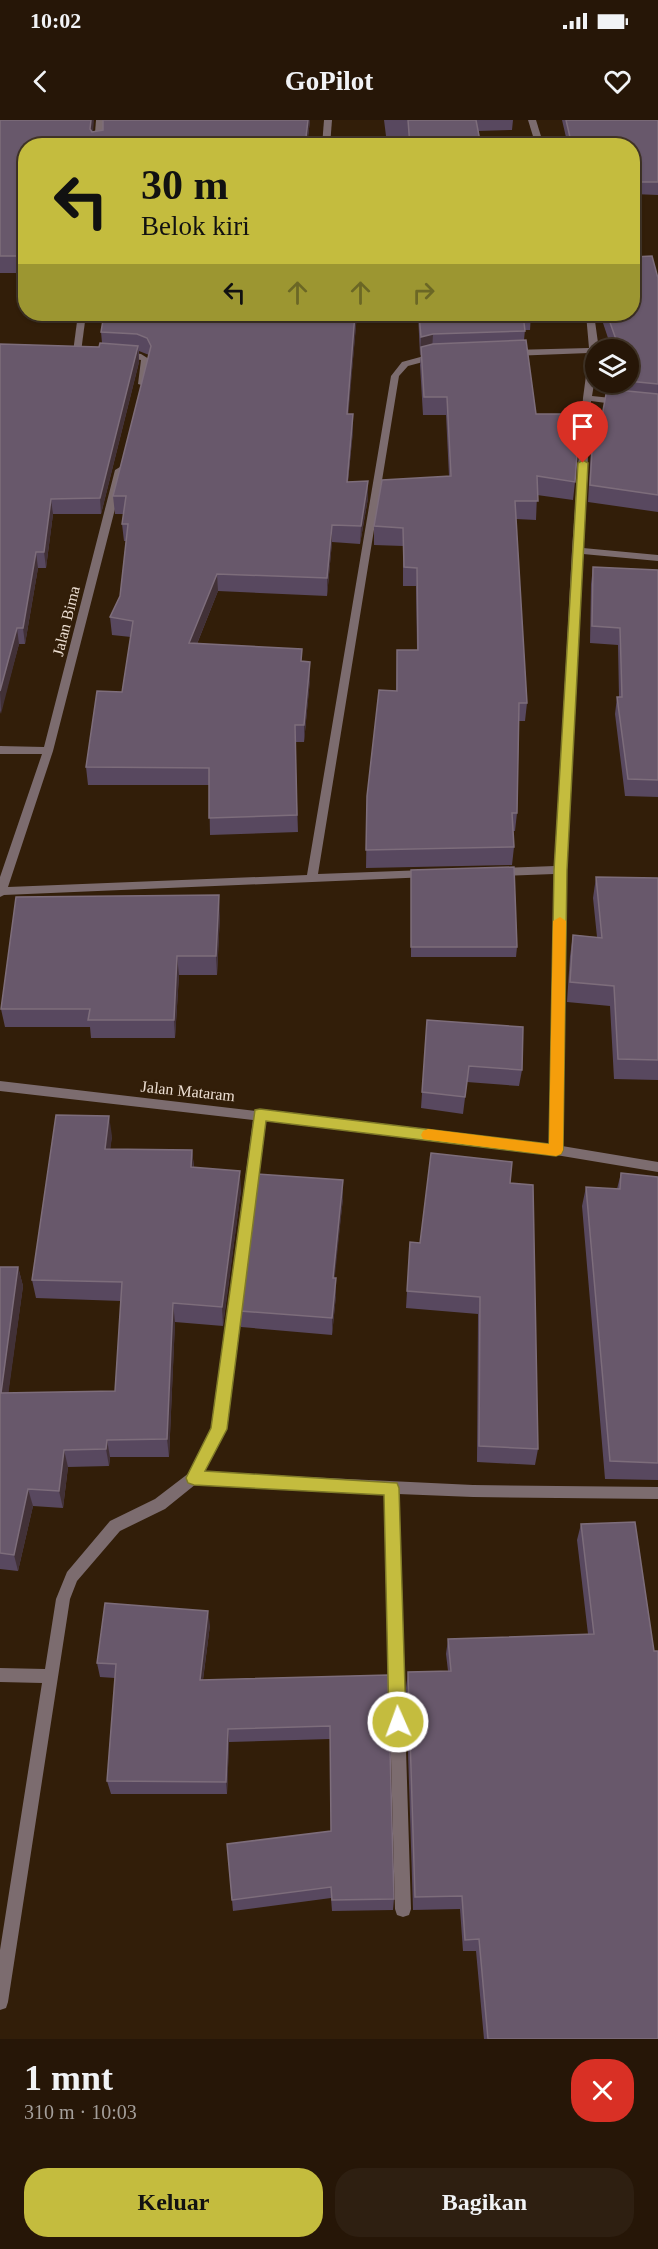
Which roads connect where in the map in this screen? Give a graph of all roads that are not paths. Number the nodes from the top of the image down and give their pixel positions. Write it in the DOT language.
graph roads {
  1 [pos="100,120"];
  2 [pos="328,120"];
  3 [pos="532,120"];
  4 [pos="99,138"];
  5 [pos="327,138"];
  6 [pos="538,138"];
  7 [pos="81,321"];
  8 [pos="592,321"];
  9 [pos="595,339"];
  10 [pos="585,350"];
  11 [pos="66,352"];
  12 [pos="77,352"];
  13 [pos="87,353"];
  14 [pos="502,354"];
  15 [pos="118,355"];
  16 [pos="444,356"];
  17 [pos="588,393"];
  18 [pos="139,395"];
  19 [pos="587,398"];
  20 [pos="634,403"];
  21 [pos="121,464"];
  22 [pos="577,550"];
  23 [pos="658,558"];
  24 [pos="0,750"];
  25 [pos="48,751"];
  26 [pos="560,870"];
  27 [pos="489,872"];
  28 [pos="442,873"];
  29 [pos="312,877"];
  30 [pos="0,892"];
  31 [pos="0,1086"];
  32 [pos="260,1114"];
  33 [pos="556,1150"];
  34 [pos="658,1167"];
  35 [pos="194,1478"];
  36 [pos="392,1488"];
  37 [pos="658,1493"];
  38 [pos="0,1675"];
  39 [pos="51,1676"];
  40 [pos="403,1909"];
  41 [pos="0,2002"];
  1 -- 4 [label="street"];
  2 -- 5 [label="street"];
  3 -- 6 [label="street"];
  7 -- 12 [label="street"];
  8 -- 9 [label="street"];
  10 -- 14 [label="street"];
  11 -- 12 [label="street"];
  12 -- 13 [label="street"];
  15 -- 18 [label="street"];
  16 -- 29 [label="street"];
  17 -- 19 [label="street"];
  19 -- 20 [label="street"];
  19 -- 22 [label="street"];
  21 -- 25 [label="street, Jalan Bima"];
  22 -- 23 [label="street"];
  22 -- 26 [label="street"];
  24 -- 25 [label="street"];
  25 -- 30 [label="street, Jalan Bima"];
  26 -- 27 [label="street"];
  26 -- 33 [label="street"];
  28 -- 29 [label="street"];
  29 -- 30 [label="street"];
  31 -- 32 [label="street, Jalan Mataram"];
  32 -- 33 [label="street, Jalan Mataram"];
  32 -- 35 [label="street"];
  33 -- 34 [label="street, Jalan Mataram"];
  35 -- 36 [label="street"];
  35 -- 39 [label="street"];
  36 -- 37 [label="street"];
  36 -- 40 [label="street"];
  38 -- 39 [label="street"];
  39 -- 41 [label="street"];
}
